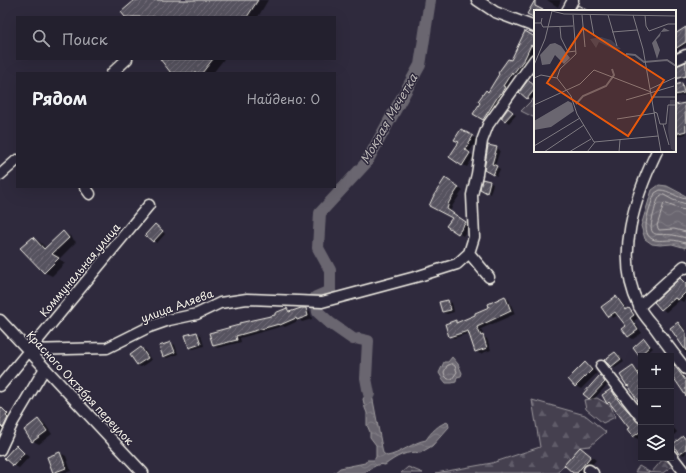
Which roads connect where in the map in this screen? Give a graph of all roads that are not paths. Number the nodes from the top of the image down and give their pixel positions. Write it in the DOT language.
graph roads {
  1 [pos="477,0"];
  2 [pos="573,0"];
  3 [pos="568,10"];
  4 [pos="534,27"];
  5 [pos="686,55"];
  6 [pos="126,60"];
  7 [pos="534,60"];
  8 [pos="676,60"];
  9 [pos="113,72"];
  10 [pos="658,152"];
  11 [pos="16,161"];
  12 [pos="0,176"];
  13 [pos="149,205"];
  14 [pos="468,253"];
  15 [pos="686,268"];
  16 [pos="489,277"];
  17 [pos="639,307"];
  18 [pos="1,324"];
  19 [pos="29,350"];
  20 [pos="601,366"];
  21 [pos="45,368"];
  22 [pos="686,369"];
  23 [pos="0,386"];
  24 [pos="638,413"];
  25 [pos="0,450"];
  26 [pos="674,459"];
  27 [pos="143,473"];
  28 [pos="685,473"];
  1 -- 4 [label="street"];
  2 -- 3 [label="street"];
  5 -- 8 [label="street"];
  6 -- 9 [label="street"];
  7 -- 14 [label="street"];
  10 -- 17 [label="street"];
  11 -- 12 [label="street"];
  13 -- 19 [label="street, Коммунальная улица"];
  14 -- 16 [label="street"];
  14 -- 19 [label="street, улица Аляева"];
  15 -- 17 [label="street"];
  17 -- 22 [label="street"];
  18 -- 19 [label="street, Красного Октября переулок"];
  19 -- 21 [label="street, Красного Октября переулок"];
  19 -- 23 [label="street, Коммунальная улица"];
  20 -- 24 [label="street"];
  21 -- 25 [label="street"];
  21 -- 27 [label="street, Красного Октября переулок"];
  26 -- 28 [label="street"];
}
